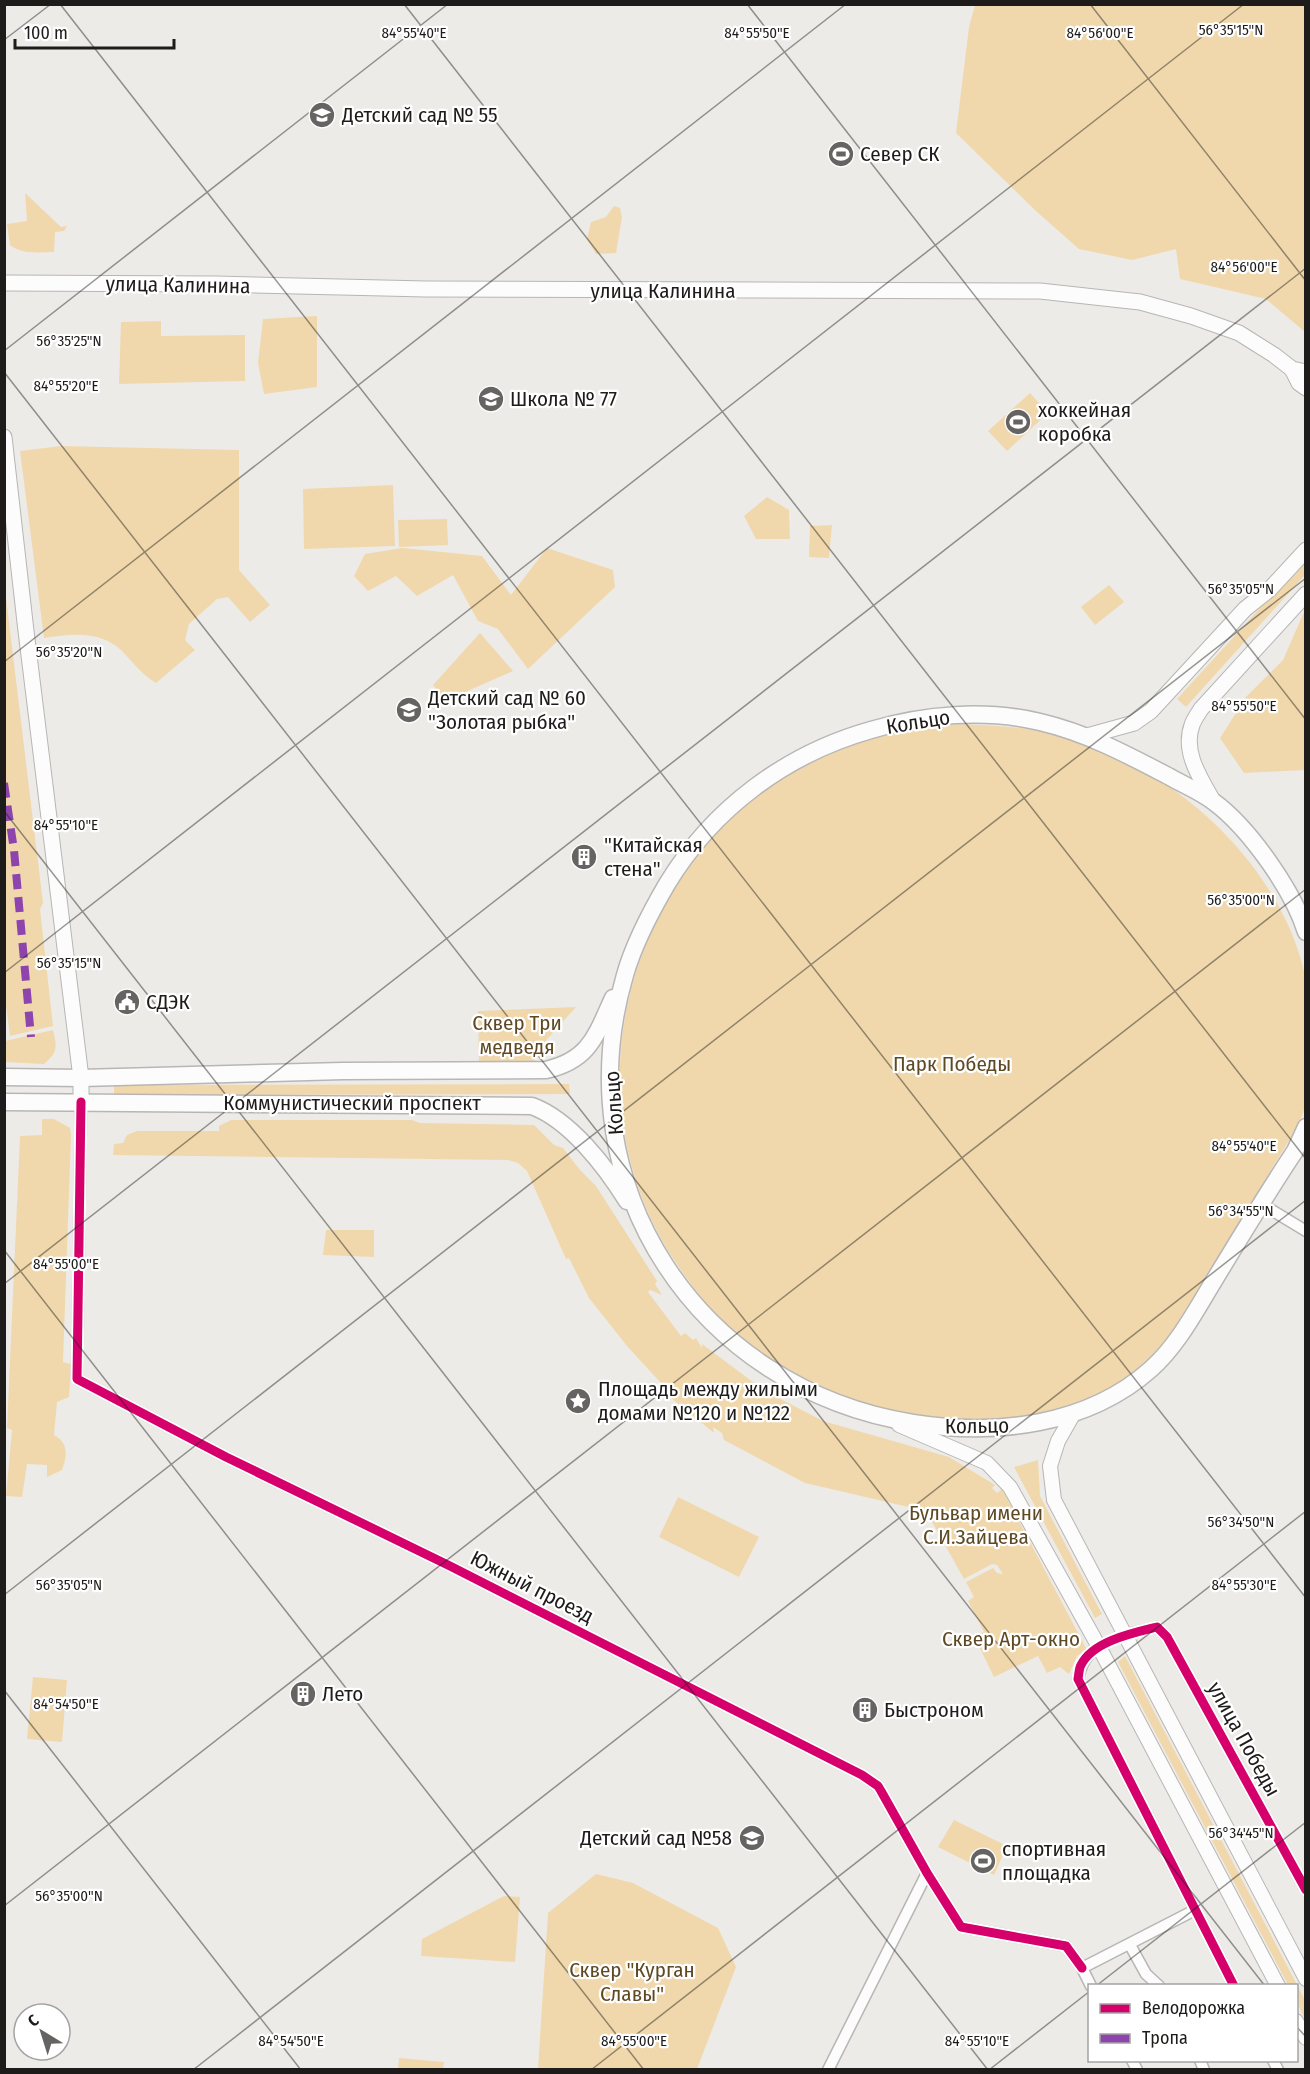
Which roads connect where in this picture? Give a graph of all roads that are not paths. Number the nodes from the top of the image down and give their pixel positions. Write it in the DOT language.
graph roads {
  1 [pos="4,283"];
  2 [pos="1299,370"];
  3 [pos="1305,388"];
  4 [pos="4,437"];
  5 [pos="6,468"];
  6 [pos="1305,550"];
  7 [pos="1305,594"];
  8 [pos="1088,736"];
  9 [pos="1213,801"];
  10 [pos="1305,932"];
  11 [pos="625,976"];
  12 [pos="4,1077"];
  13 [pos="81,1078"];
  14 [pos="4,1101"];
  15 [pos="81,1102"];
  16 [pos="1305,1127"];
  17 [pos="1300,1145"];
  18 [pos="1260,1203"];
  19 [pos="644,1227"];
  20 [pos="1305,1231"];
  21 [pos="1074,1413"];
  22 [pos="886,1419"];
  23 [pos="1124,1635"];
  24 [pos="1099,1647"];
  25 [pos="927,1873"];
  26 [pos="1305,1890"];
  27 [pos="1195,1910"];
  28 [pos="1130,1945"];
  29 [pos="1082,1968"];
  30 [pos="1305,1979"];
  31 [pos="1090,1984"];
  32 [pos="1157,1984"];
  33 [pos="1233,1984"];
  34 [pos="1277,1984"];
  35 [pos="828,2070"];
  1 -- 2 [label="main road, улица Калинина"];
  2 -- 3 [label="main road, улица Калинина"];
  4 -- 5 [label="main road"];
  5 -- 13 [label="main road"];
  6 -- 8 [label="main road"];
  7 -- 9 [label="main road"];
  8 -- 9 [label="main road, Кольцо"];
  8 -- 11 [label="main road, Кольцо"];
  9 -- 10 [label="main road, Кольцо"];
  11 -- 13 [label="main road, Коммунистический проспект"];
  11 -- 19 [label="main road, Кольцо"];
  12 -- 13 [label="main road, Коммунистический проспект"];
  13 -- 15 [label="main road"];
  14 -- 15 [label="main road, Коммунистический проспект"];
  15 -- 19 [label="main road, Коммунистический проспект"];
  15 -- 25 [label="street, Южный проезд"];
  16 -- 17 [label="main road, Кольцо"];
  17 -- 18 [label="main road, Кольцо"];
  18 -- 20 [label="street"];
  18 -- 21 [label="main road, Кольцо"];
  19 -- 22 [label="main road, Кольцо"];
  21 -- 22 [label="main road, Кольцо"];
  21 -- 23 [label="street"];
  22 -- 24 [label="street"];
  23 -- 24 [label="street"];
  23 -- 26 [label="street, улица Победы"];
  23 -- 30 [label="street"];
  24 -- 27 [label="street"];
  24 -- 34 [label="street"];
  25 -- 29 [label="street, Южный проезд"];
  25 -- 35 [label="street"];
  27 -- 28 [label="street"];
  27 -- 33 [label="street"];
  28 -- 29 [label="street"];
  28 -- 32 [label="street"];
  29 -- 31 [label="street, Южный проезд"];
}
